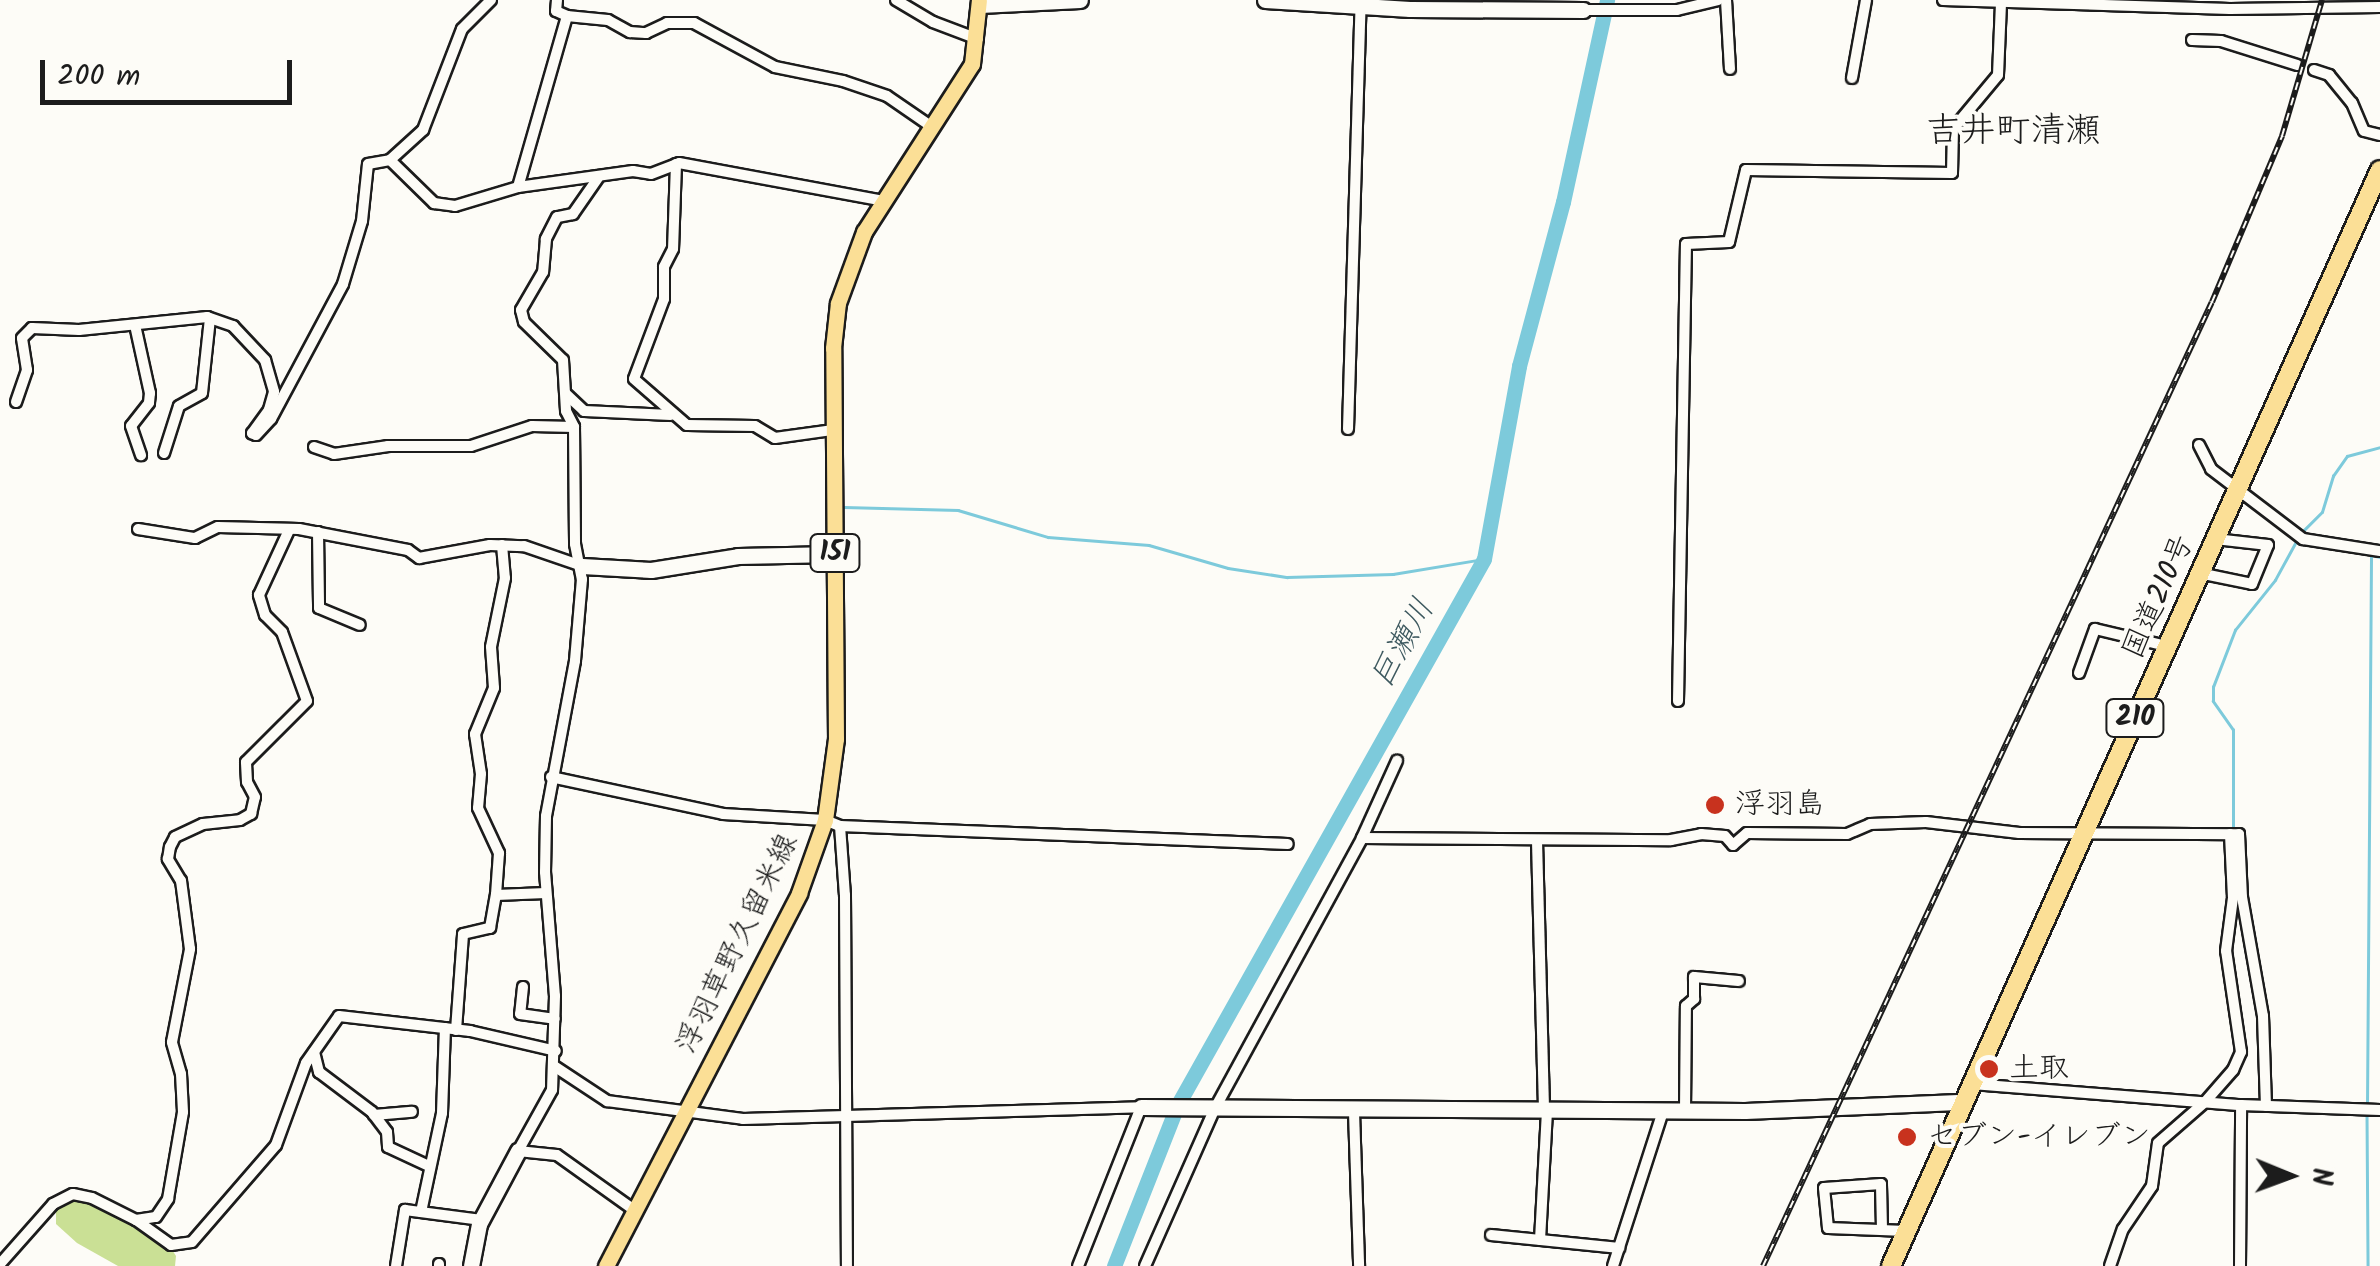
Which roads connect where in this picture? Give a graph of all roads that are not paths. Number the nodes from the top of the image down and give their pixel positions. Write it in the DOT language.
graph roads {
  1 [pos="491,0"];
  2 [pos="557,0"];
  3 [pos="896,0"];
  4 [pos="1080,0"];
  5 [pos="1265,0"];
  6 [pos="1718,0"];
  7 [pos="1726,0"];
  8 [pos="1866,0"];
  9 [pos="1944,0"];
  10 [pos="2007,1"];
  11 [pos="980,3"];
  12 [pos="1361,4"];
  13 [pos="2264,4"];
  14 [pos="2374,5"];
  15 [pos="1583,10"];
  16 [pos="567,16"];
  17 [pos="978,39"];
  18 [pos="2192,40"];
  19 [pos="2297,65"];
  20 [pos="1730,70"];
  21 [pos="2314,70"];
  22 [pos="1852,78"];
  23 [pos="932,127"];
  24 [pos="2380,135"];
  25 [pos="390,160"];
  26 [pos="676,164"];
  27 [pos="2380,170"];
  28 [pos="598,178"];
  29 [pos="518,187"];
  30 [pos="884,200"];
  31 [pos="210,318"];
  32 [pos="135,324"];
  33 [pos="566,394"];
  34 [pos="16,402"];
  35 [pos="671,415"];
  36 [pos="574,427"];
  37 [pos="1348,428"];
  38 [pos="833,430"];
  39 [pos="314,446"];
  40 [pos="2199,446"];
  41 [pos="164,452"];
  42 [pos="141,455"];
  43 [pos="2236,490"];
  44 [pos="138,529"];
  45 [pos="289,530"];
  46 [pos="318,532"];
  47 [pos="2214,539"];
  48 [pos="502,546"];
  49 [pos="2380,552"];
  50 [pos="835,554"];
  51 [pos="582,566"];
  52 [pos="2199,573"];
  53 [pos="360,624"];
  54 [pos="2167,646"];
  55 [pos="2079,673"];
  56 [pos="1678,701"];
  57 [pos="1396,761"];
  58 [pos="552,777"];
  59 [pos="832,823"];
  60 [pos="2084,832"];
  61 [pos="2233,834"];
  62 [pos="1362,838"];
  63 [pos="1537,841"];
  64 [pos="1288,844"];
  65 [pos="546,893"];
  66 [pos="496,895"];
  67 [pos="1739,981"];
  68 [pos="523,987"];
  69 [pos="555,1019"];
  70 [pos="450,1029"];
  71 [pos="556,1051"];
  72 [pos="314,1052"];
  73 [pos="554,1066"];
  74 [pos="1968,1093"];
  75 [pos="2205,1102"];
  76 [pos="2241,1105"];
  77 [pos="2266,1106"];
  78 [pos="1141,1107"];
  79 [pos="1214,1110"];
  80 [pos="2377,1110"];
  81 [pos="1545,1111"];
  82 [pos="1663,1111"];
  83 [pos="1685,1111"];
  84 [pos="412,1112"];
  85 [pos="686,1112"];
  86 [pos="1354,1112"];
  87 [pos="374,1115"];
  88 [pos="842,1118"];
  89 [pos="518,1151"];
  90 [pos="428,1166"];
  91 [pos="634,1210"];
  92 [pos="421,1212"];
  93 [pos="136,1220"];
  94 [pos="481,1220"];
  95 [pos="1882,1228"];
  96 [pos="1906,1232"];
  97 [pos="1491,1235"];
  98 [pos="1540,1240"];
  99 [pos="1619,1248"];
  100 [pos="0,1264"];
  101 [pos="396,1266"];
  102 [pos="471,1266"];
  103 [pos="606,1266"];
  104 [pos="847,1266"];
  105 [pos="1078,1266"];
  106 [pos="1145,1266"];
  107 [pos="1359,1266"];
  108 [pos="1613,1266"];
  109 [pos="1890,1266"];
  110 [pos="2110,1266"];
  111 [pos="2240,1266"];
  1 -- 25 [label="street"];
  2 -- 16 [label="street"];
  3 -- 17 [label="street"];
  4 -- 11 [label="street"];
  5 -- 12 [label="street"];
  6 -- 15 [label="street"];
  7 -- 20 [label="street"];
  8 -- 22 [label="street"];
  9 -- 10 [label="street"];
  10 -- 13 [label="street"];
  10 -- 56 [label="street"];
  11 -- 17 [label="main road, 浮羽草野久留米線 / 151"];
  12 -- 15 [label="street"];
  12 -- 37 [label="street"];
  13 -- 14 [label="street"];
  16 -- 23 [label="street"];
  16 -- 29 [label="street"];
  17 -- 23 [label="main road, 浮羽草野久留米線 / 151"];
  18 -- 19 [label="street"];
  21 -- 24 [label="street"];
  23 -- 30 [label="main road, 浮羽草野久留米線 / 151"];
  25 -- 29 [label="street"];
  25 -- 31 [label="street"];
  26 -- 28 [label="street"];
  26 -- 30 [label="street"];
  26 -- 35 [label="street"];
  27 -- 43 [label="highway, 国道210号 / 210"];
  28 -- 29 [label="street"];
  28 -- 33 [label="street"];
  30 -- 38 [label="main road, 浮羽草野久留米線 / 151"];
  31 -- 32 [label="street"];
  31 -- 41 [label="street"];
  32 -- 34 [label="street"];
  32 -- 42 [label="street"];
  33 -- 35 [label="street"];
  33 -- 36 [label="street"];
  35 -- 38 [label="street"];
  36 -- 39 [label="street"];
  36 -- 51 [label="street"];
  38 -- 50 [label="main road, 浮羽草野久留米線 / 151"];
  40 -- 43 [label="street"];
  43 -- 47 [label="highway, 国道210号 / 210"];
  43 -- 49 [label="street"];
  44 -- 45 [label="street"];
  45 -- 46 [label="street"];
  45 -- 93 [label="street"];
  46 -- 48 [label="street"];
  46 -- 53 [label="street"];
  47 -- 52 [label="highway, 国道210号 / 210"];
  47 -- 52 [label="street"];
  48 -- 51 [label="street"];
  48 -- 66 [label="street"];
  50 -- 51 [label="street"];
  50 -- 59 [label="main road, 浮羽草野久留米線 / 151"];
  51 -- 58 [label="street"];
  52 -- 54 [label="highway, 国道210号 / 210"];
  54 -- 55 [label="street"];
  54 -- 60 [label="highway, 国道210号 / 210"];
  57 -- 62 [label="street"];
  58 -- 59 [label="street"];
  58 -- 65 [label="street"];
  59 -- 64 [label="street"];
  59 -- 85 [label="main road, 浮羽草野久留米線 / 151"];
  59 -- 88 [label="street"];
  60 -- 61 [label="street"];
  60 -- 63 [label="street"];
  60 -- 74 [label="highway, 国道210号 / 210"];
  61 -- 75 [label="street"];
  61 -- 77 [label="street"];
  62 -- 63 [label="street"];
  62 -- 79 [label="street"];
  63 -- 81 [label="street"];
  65 -- 66 [label="street"];
  65 -- 69 [label="street"];
  66 -- 70 [label="street"];
  67 -- 83 [label="street"];
  68 -- 69 [label="street"];
  69 -- 71 [label="street"];
  70 -- 71 [label="street"];
  70 -- 72 [label="street"];
  70 -- 90 [label="street"];
  71 -- 73 [label="street"];
  72 -- 87 [label="street"];
  72 -- 93 [label="street"];
  73 -- 85 [label="street"];
  73 -- 89 [label="street"];
  74 -- 75 [label="street"];
  74 -- 83 [label="street"];
  74 -- 96 [label="highway, 国道210号 / 210"];
  75 -- 76 [label="street"];
  75 -- 110 [label="street"];
  76 -- 77 [label="street"];
  76 -- 111 [label="street"];
  77 -- 80 [label="street"];
  78 -- 79 [label="street"];
  78 -- 88 [label="street"];
  78 -- 105 [label="street"];
  79 -- 86 [label="street"];
  79 -- 106 [label="street"];
  81 -- 82 [label="street"];
  81 -- 86 [label="street"];
  81 -- 98 [label="street"];
  82 -- 83 [label="street"];
  82 -- 99 [label="street"];
  84 -- 87 [label="street"];
  85 -- 88 [label="street"];
  85 -- 91 [label="main road, 浮羽草野久留米線 / 151"];
  86 -- 107 [label="street"];
  87 -- 90 [label="street"];
  88 -- 104 [label="street"];
  89 -- 91 [label="street"];
  89 -- 94 [label="street"];
  90 -- 92 [label="street"];
  91 -- 103 [label="main road, 浮羽草野久留米線 / 151"];
  92 -- 94 [label="street"];
  92 -- 101 [label="street"];
  93 -- 100 [label="street"];
  94 -- 102 [label="street"];
  95 -- 95 [label="street"];
  95 -- 96 [label="street"];
  96 -- 109 [label="highway, 国道210号 / 210"];
  97 -- 98 [label="street"];
  98 -- 99 [label="street"];
  99 -- 108 [label="street"];
}
